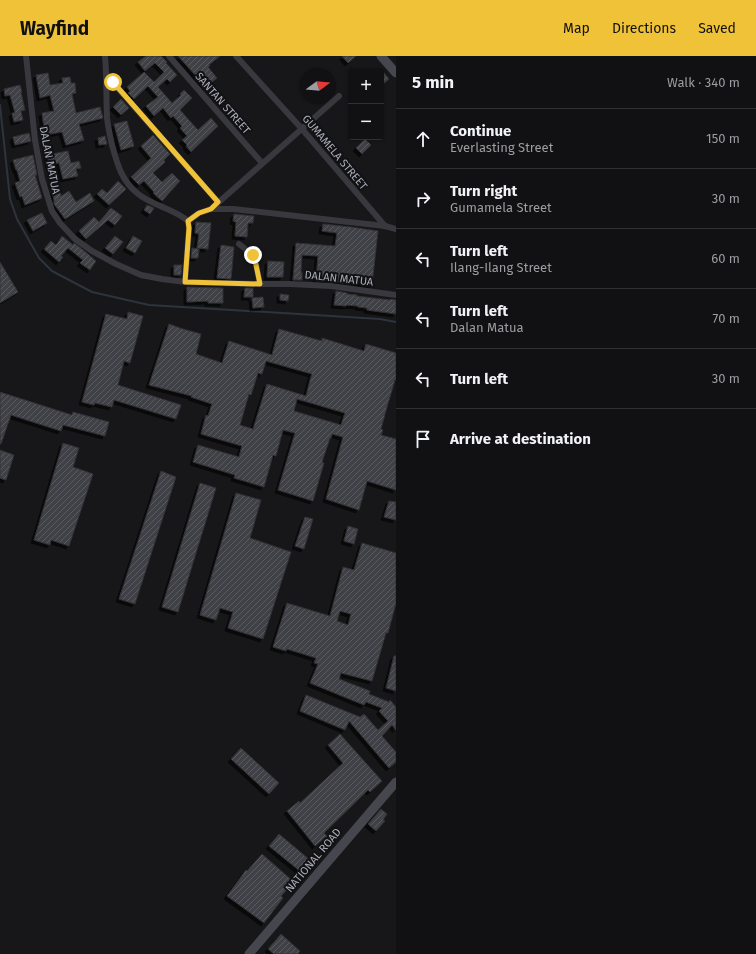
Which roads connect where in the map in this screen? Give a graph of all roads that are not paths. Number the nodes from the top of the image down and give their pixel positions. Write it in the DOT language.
graph roads {
  1 [pos="26,56"];
  2 [pos="105,56"];
  3 [pos="169,56"];
  4 [pos="236,56"];
  5 [pos="381,56"];
  6 [pos="396,73"];
  7 [pos="107,76"];
  8 [pos="339,96"];
  9 [pos="302,129"];
  10 [pos="262,163"];
  11 [pos="218,202"];
  12 [pos="211,209"];
  13 [pos="188,221"];
  14 [pos="385,226"];
  15 [pos="396,229"];
  16 [pos="239,244"];
  17 [pos="185,282"];
  18 [pos="260,284"];
  19 [pos="396,295"];
  20 [pos="396,782"];
  21 [pos="249,954"];
  1 -- 17 [label="street, DALAN MATUA"];
  2 -- 7 [label="street"];
  3 -- 10 [label="street, SANTAN STREET"];
  4 -- 9 [label="street, GUMAMELA STREET"];
  5 -- 6 [label="main road"];
  7 -- 11 [label="street"];
  7 -- 13 [label="street"];
  8 -- 9 [label="street"];
  9 -- 10 [label="street"];
  9 -- 14 [label="street, GUMAMELA STREET"];
  10 -- 11 [label="street"];
  11 -- 12 [label="street"];
  12 -- 13 [label="street"];
  12 -- 14 [label="street"];
  13 -- 17 [label="street"];
  14 -- 15 [label="street"];
  16 -- 18 [label="street"];
  17 -- 18 [label="street, DALAN MATUA"];
  18 -- 19 [label="street, DALAN MATUA"];
  20 -- 21 [label="main road, NATIONAL ROAD"];
}
